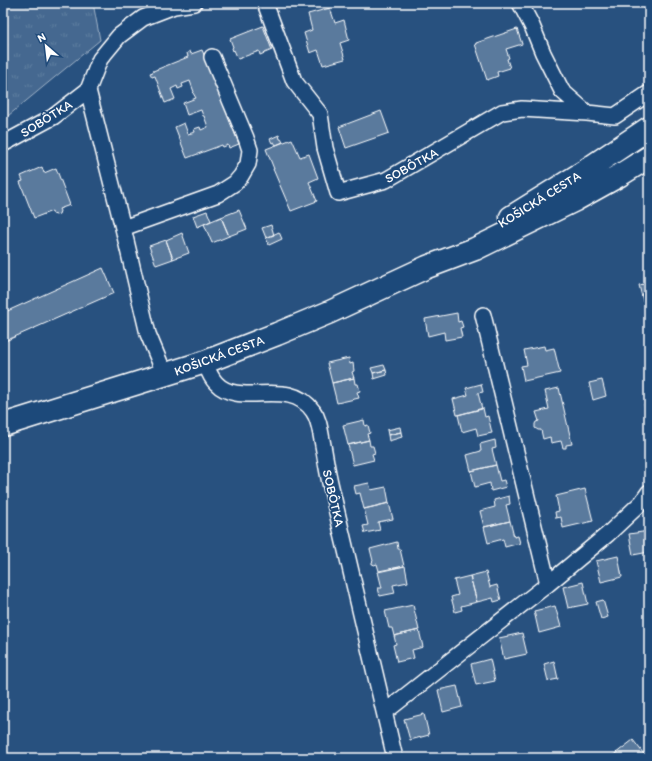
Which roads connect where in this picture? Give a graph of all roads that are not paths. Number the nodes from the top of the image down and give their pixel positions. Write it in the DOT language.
graph roads {
  1 [pos="194,3"];
  2 [pos="265,3"];
  3 [pos="520,3"];
  4 [pos="212,57"];
  5 [pos="88,90"];
  6 [pos="649,93"];
  7 [pos="587,113"];
  8 [pos="649,128"];
  9 [pos="3,144"];
  10 [pos="649,158"];
  11 [pos="123,228"];
  12 [pos="427,267"];
  13 [pos="483,315"];
  14 [pos="205,362"];
  15 [pos="165,375"];
  16 [pos="3,425"];
  17 [pos="649,492"];
  18 [pos="548,584"];
  19 [pos="385,712"];
  20 [pos="395,758"];
  1 -- 5 [label="street"];
  2 -- 7 [label="street, SOBÔTKA"];
  3 -- 7 [label="street"];
  4 -- 11 [label="street"];
  5 -- 9 [label="street, SOBÔTKA"];
  5 -- 11 [label="street, SOBÔTKA"];
  6 -- 7 [label="street, SOBÔTKA"];
  8 -- 12 [label="main road, KOŠICKÁ CESTA"];
  10 -- 12 [label="main road, KOŠICKÁ CESTA"];
  11 -- 15 [label="street, SOBÔTKA"];
  12 -- 14 [label="main road, KOŠICKÁ CESTA"];
  13 -- 18 [label="street"];
  14 -- 15 [label="main road, KOŠICKÁ CESTA"];
  14 -- 19 [label="street, SOBÔTKA"];
  15 -- 16 [label="main road, KOŠICKÁ CESTA"];
  17 -- 18 [label="street"];
  18 -- 19 [label="street"];
  19 -- 20 [label="street, SOBÔTKA"];
}
